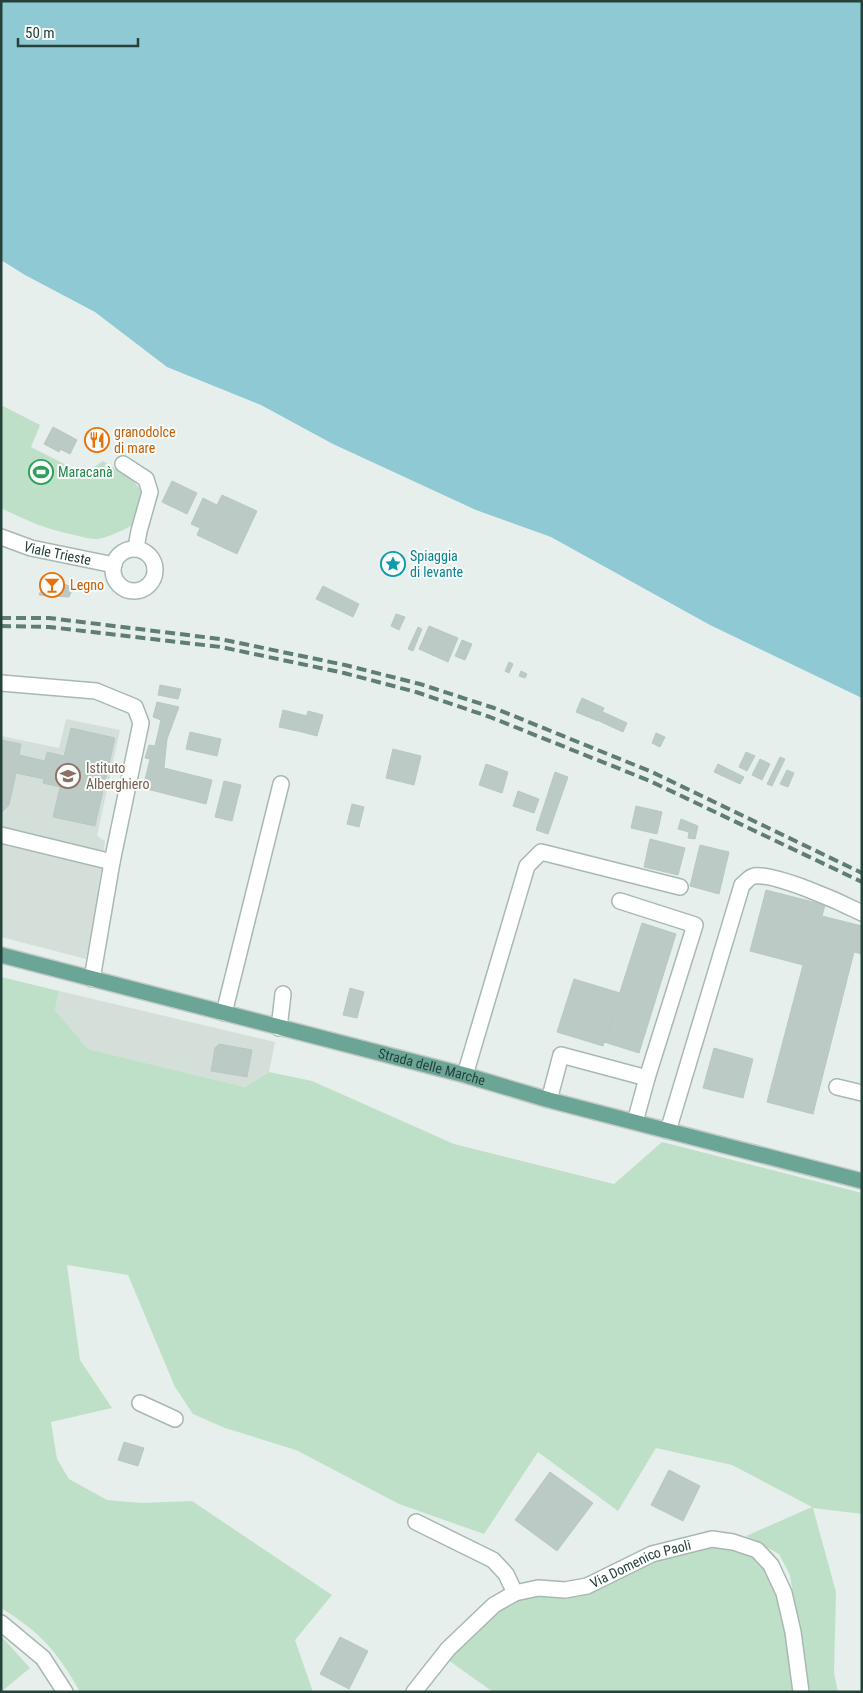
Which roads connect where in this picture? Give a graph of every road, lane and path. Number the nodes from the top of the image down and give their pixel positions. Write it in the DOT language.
graph roads {
  1 [pos="123,464"];
  2 [pos="1,537"];
  3 [pos="136,548"];
  4 [pos="114,565"];
  5 [pos="1,683"];
  6 [pos="280,784"];
  7 [pos="1,835"];
  8 [pos="112,862"];
  9 [pos="680,887"];
  10 [pos="620,901"];
  11 [pos="862,913"];
  12 [pos="1,955"];
  13 [pos="92,978"];
  14 [pos="282,994"];
  15 [pos="224,1013"];
  16 [pos="279,1028"];
  17 [pos="465,1075"];
  18 [pos="647,1078"];
  19 [pos="837,1087"];
  20 [pos="862,1093"];
  21 [pos="549,1100"];
  22 [pos="635,1122"];
  23 [pos="668,1131"];
  24 [pos="862,1181"];
  25 [pos="140,1402"];
  26 [pos="175,1418"];
  27 [pos="416,1522"];
  28 [pos="515,1592"];
  29 [pos="1,1623"];
  30 [pos="65,1692"];
  31 [pos="414,1692"];
  32 [pos="801,1692"];
  1 -- 3 [label="street"];
  2 -- 4 [label="street, Viale Trieste"];
  3 -- 4 [label="street"];
  3 -- 4 [label="street"];
  5 -- 8 [label="street"];
  6 -- 15 [label="street"];
  7 -- 8 [label="street"];
  8 -- 13 [label="street"];
  9 -- 17 [label="street"];
  10 -- 18 [label="street"];
  11 -- 23 [label="street"];
  12 -- 13 [label="main road, Strada delle Marche"];
  13 -- 15 [label="main road, Strada delle Marche"];
  14 -- 16 [label="street"];
  15 -- 16 [label="main road, Strada delle Marche"];
  16 -- 17 [label="main road, Strada delle Marche"];
  17 -- 21 [label="main road, Strada delle Marche"];
  18 -- 21 [label="street"];
  18 -- 22 [label="street"];
  19 -- 20 [label="street"];
  21 -- 22 [label="main road, Strada delle Marche"];
  22 -- 23 [label="main road, Strada delle Marche"];
  23 -- 24 [label="main road, Strada delle Marche"];
  25 -- 26 [label="street"];
  27 -- 28 [label="street"];
  28 -- 31 [label="street, Via Domenico Paoli"];
  28 -- 32 [label="street, Via Domenico Paoli"];
  29 -- 30 [label="street"];
}
